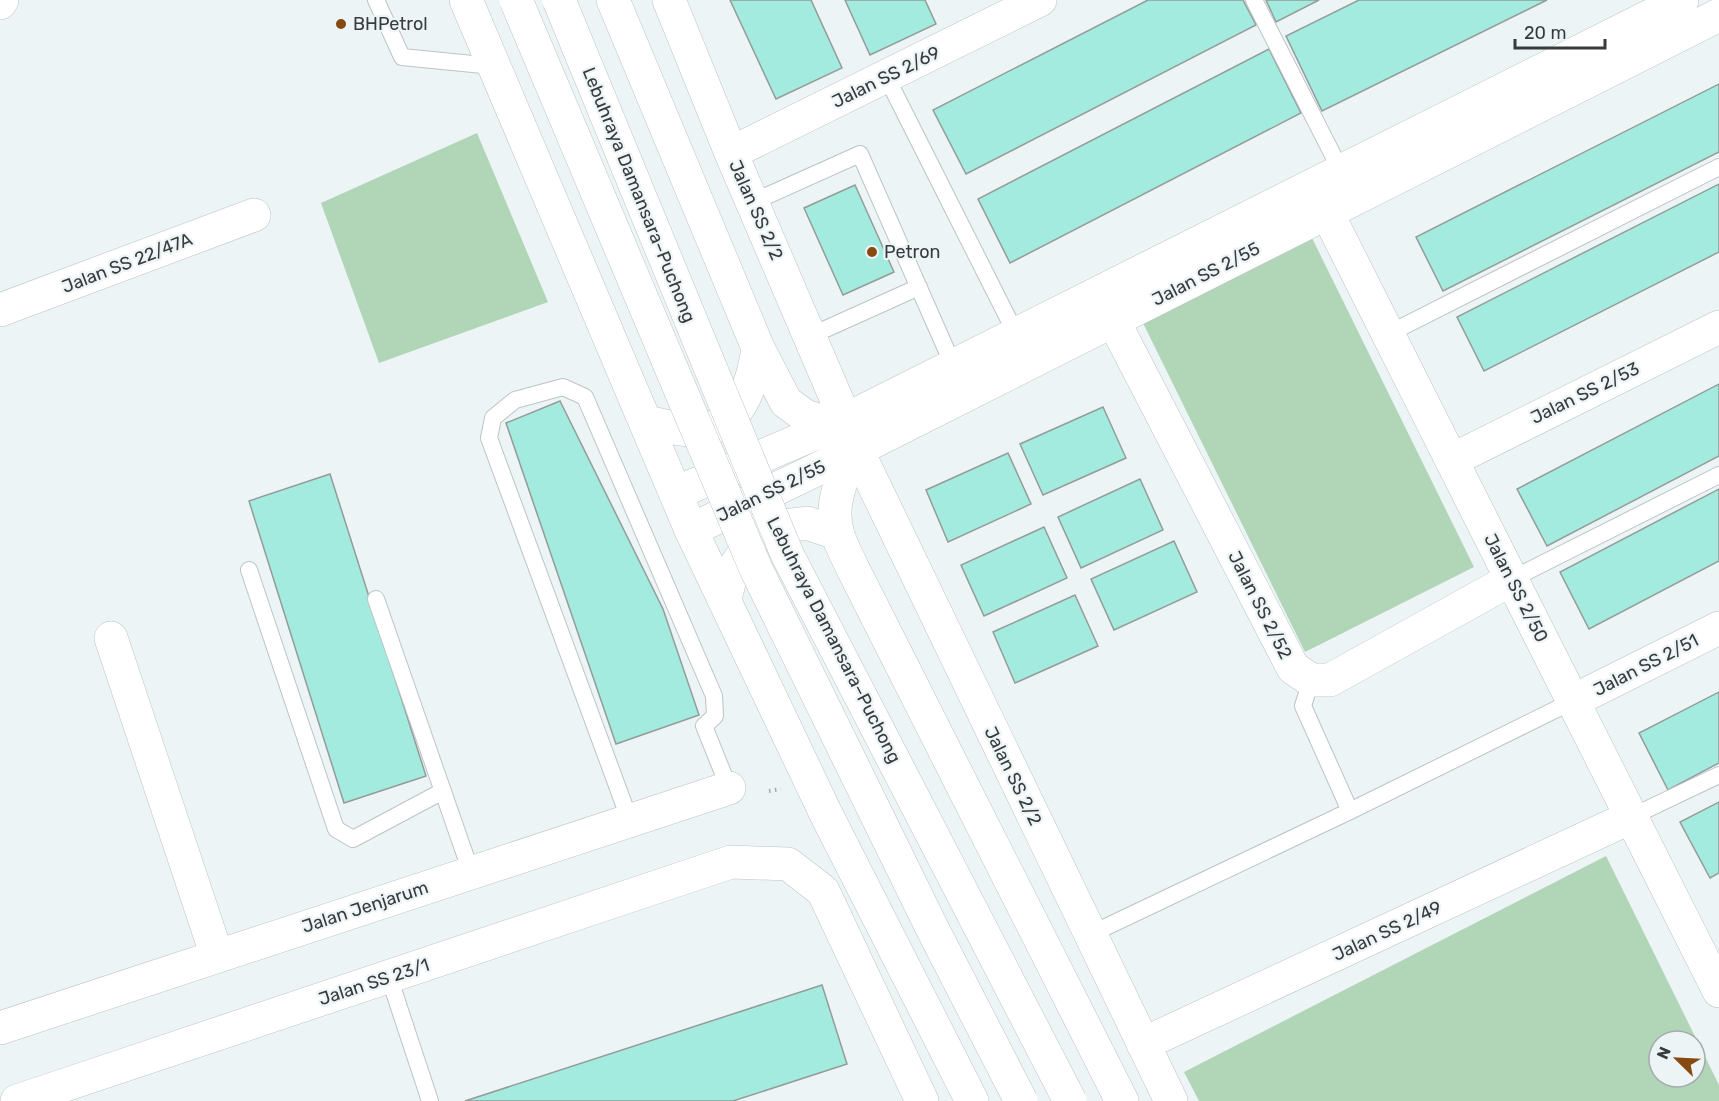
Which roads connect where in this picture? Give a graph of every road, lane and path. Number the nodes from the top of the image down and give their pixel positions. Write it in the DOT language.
graph roads {
  1 [pos="376,0"];
  2 [pos="466,0"];
  3 [pos="516,0"];
  4 [pos="559,0"];
  5 [pos="613,0"];
  6 [pos="669,0"];
  7 [pos="1040,0"];
  8 [pos="1254,0"];
  9 [pos="1697,10"];
  10 [pos="984,13"];
  11 [pos="493,66"];
  12 [pos="886,76"];
  13 [pos="731,153"];
  14 [pos="1719,167"];
  15 [pos="1327,190"];
  16 [pos="753,202"];
  17 [pos="254,215"];
  18 [pos="919,287"];
  19 [pos="0,310"];
  20 [pos="1113,320"];
  21 [pos="1719,327"];
  22 [pos="1016,334"];
  23 [pos="1388,334"];
  24 [pos="810,336"];
  25 [pos="758,348"];
  26 [pos="954,366"];
  27 [pos="646,422"];
  28 [pos="840,422"];
  29 [pos="857,450"];
  30 [pos="1452,460"];
  31 [pos="1719,475"];
  32 [pos="676,493"];
  33 [pos="691,530"];
  34 [pos="837,533"];
  35 [pos="249,570"];
  36 [pos="1512,579"];
  37 [pos="376,599"];
  38 [pos="725,599"];
  39 [pos="1719,628"];
  40 [pos="111,638"];
  41 [pos="1311,680"];
  42 [pos="1573,701"];
  43 [pos="1719,775"];
  44 [pos="729,788"];
  45 [pos="443,790"];
  46 [pos="1350,811"];
  47 [pos="1631,817"];
  48 [pos="630,821"];
  49 [pos="471,872"];
  50 [pos="1089,935"];
  51 [pos="1707,936"];
  52 [pos="217,956"];
  53 [pos="389,976"];
  54 [pos="1719,991"];
  55 [pos="0,1028"];
  56 [pos="1143,1044"];
  57 [pos="910,1098"];
  58 [pos="17,1101"];
  59 [pos="430,1101"];
  60 [pos="972,1101"];
  61 [pos="1021,1101"];
  62 [pos="1070,1101"];
  63 [pos="1122,1101"];
  64 [pos="1171,1101"];
  1 -- 11 [label="lane"];
  2 -- 11 [label="main road"];
  3 -- 61 [label="main road, Lebuhraya Damansara–Puchong, bridge"];
  4 -- 62 [label="main road, Lebuhraya Damansara–Puchong, bridge"];
  5 -- 25 [label="main road"];
  6 -- 13 [label="main road, Jalan SS 2/2"];
  7 -- 10 [label="main road, Jalan SS 2/69"];
  8 -- 15 [label="lane"];
  9 -- 15 [label="main road, Jalan SS 2/55"];
  9 -- 15 [label="main road, Jalan SS 2/55"];
  10 -- 12 [label="main road, Jalan SS 2/69"];
  11 -- 27 [label="main road"];
  12 -- 13 [label="main road, Jalan SS 2/69"];
  12 -- 22 [label="lane"];
  13 -- 16 [label="main road, Jalan SS 2/2"];
  14 -- 23 [label="lane"];
  15 -- 20 [label="main road, Jalan SS 2/55"];
  15 -- 22 [label="main road, Jalan SS 2/55"];
  15 -- 23 [label="main road, Jalan SS 2/50"];
  16 -- 18 [label="lane"];
  16 -- 24 [label="main road, Jalan SS 2/2"];
  17 -- 19 [label="main road, Jalan SS 22/47A"];
  18 -- 24 [label="lane"];
  18 -- 26 [label="lane"];
  20 -- 29 [label="main road, Jalan SS 2/55"];
  20 -- 41 [label="main road, Jalan SS 2/52"];
  21 -- 30 [label="main road, Jalan SS 2/53"];
  22 -- 26 [label="main road, Jalan SS 2/55"];
  23 -- 30 [label="main road, Jalan SS 2/50"];
  24 -- 28 [label="main road, Jalan SS 2/2"];
  25 -- 27 [label="main road"];
  25 -- 28 [label="main road"];
  26 -- 28 [label="main road, Jalan SS 2/55"];
  27 -- 32 [label="main road"];
  28 -- 32 [label="main road, Jalan SS 2/55"];
  29 -- 33 [label="main road, Jalan SS 2/55"];
  29 -- 34 [label="main road"];
  29 -- 50 [label="main road, Jalan SS 2/2"];
  30 -- 36 [label="main road, Jalan SS 2/50"];
  31 -- 36 [label="lane"];
  32 -- 33 [label="main road"];
  33 -- 38 [label="main road"];
  34 -- 38 [label="main road"];
  34 -- 63 [label="main road"];
  35 -- 45 [label="lane"];
  36 -- 41 [label="main road"];
  36 -- 42 [label="main road, Jalan SS 2/50"];
  37 -- 45 [label="lane"];
  38 -- 60 [label="main road"];
  39 -- 42 [label="main road, Jalan SS 2/51"];
  40 -- 52 [label="main road"];
  41 -- 46 [label="lane"];
  42 -- 46 [label="lane"];
  42 -- 47 [label="main road, Jalan SS 2/50"];
  43 -- 47 [label="lane"];
  44 -- 48 [label="main road, Jalan Jenjarum"];
  44 -- 48 [label="lane"];
  45 -- 49 [label="lane"];
  46 -- 50 [label="lane"];
  47 -- 51 [label="main road, Jalan SS 2/50"];
  47 -- 56 [label="main road, Jalan SS 2/49"];
  48 -- 49 [label="main road, Jalan Jenjarum"];
  49 -- 52 [label="main road, Jalan Jenjarum"];
  50 -- 56 [label="main road, Jalan SS 2/2"];
  51 -- 54 [label="main road, Jalan SS 2/50"];
  52 -- 55 [label="main road, Jalan Jenjarum"];
  53 -- 57 [label="main road, Jalan SS 23/1"];
  53 -- 58 [label="main road, Jalan SS 23/1"];
  53 -- 59 [label="lane"];
  56 -- 64 [label="main road, Jalan SS 2/2"];
}
